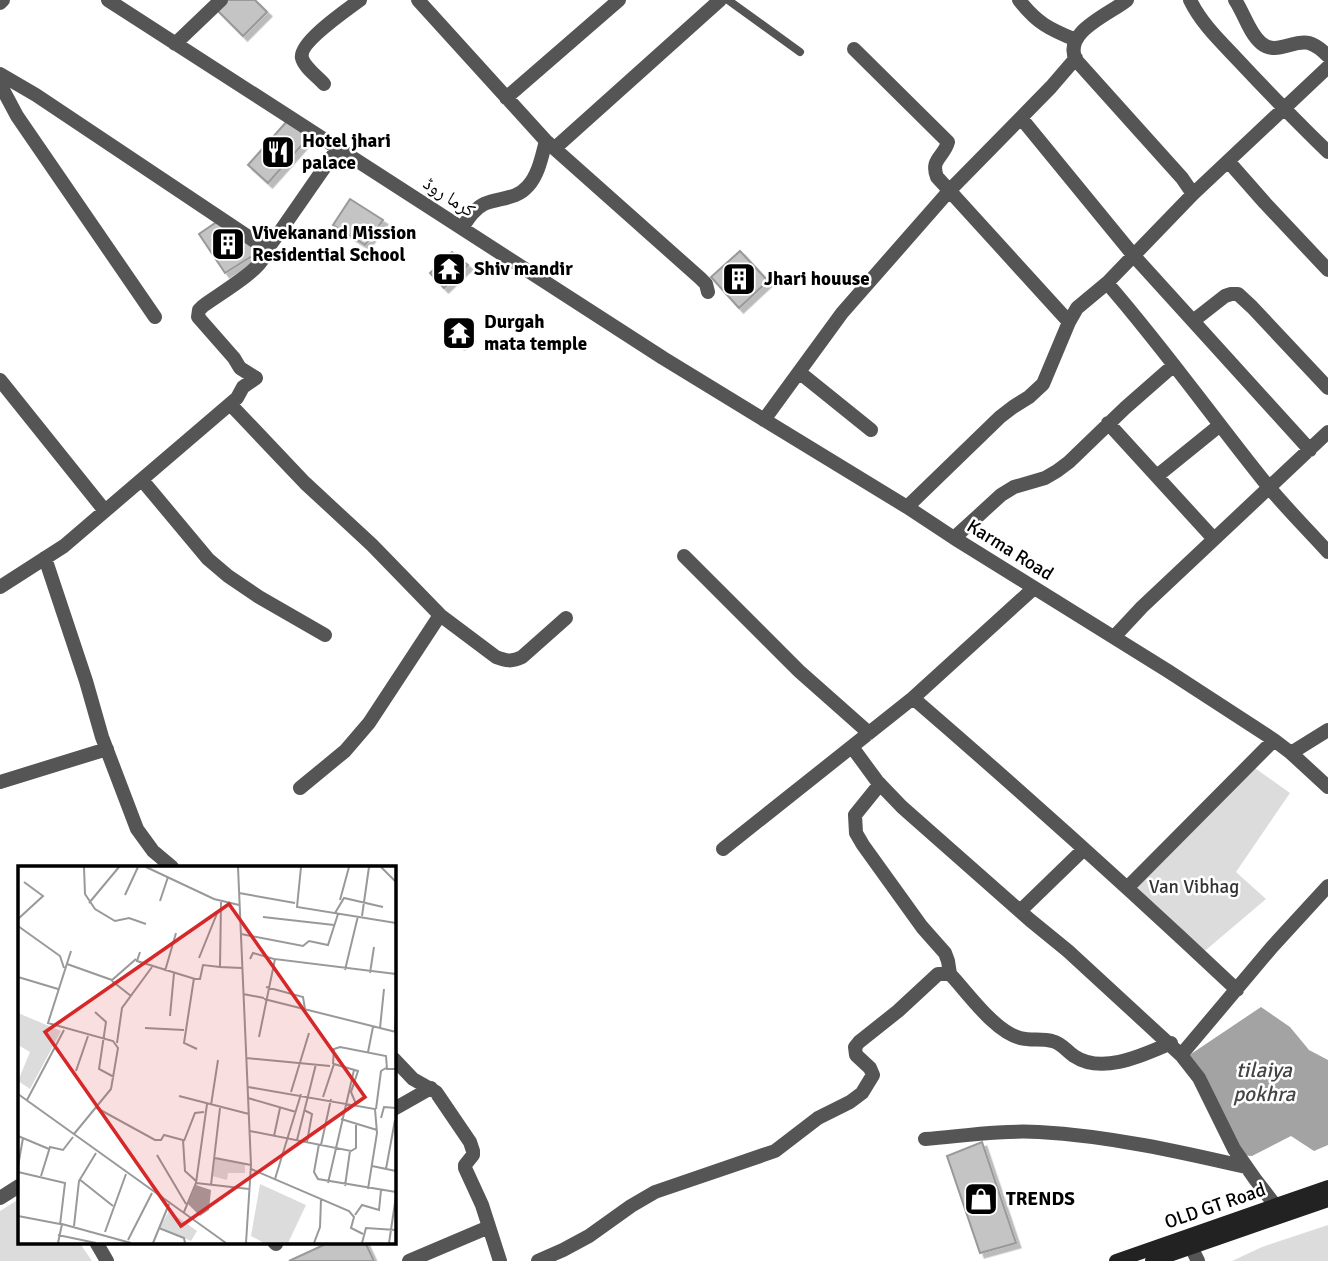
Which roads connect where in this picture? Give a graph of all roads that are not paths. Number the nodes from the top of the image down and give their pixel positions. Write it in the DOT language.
graph roads {
  1 [pos="108,0"];
  2 [pos="221,0"];
  3 [pos="360,0"];
  4 [pos="418,0"];
  5 [pos="620,0"];
  6 [pos="720,0"];
  7 [pos="728,0"];
  8 [pos="1019,0"];
  9 [pos="1127,0"];
  10 [pos="1191,0"];
  11 [pos="1235,0"];
  12 [pos="1076,40"];
  13 [pos="176,44"];
  14 [pos="854,49"];
  15 [pos="800,52"];
  16 [pos="1328,55"];
  17 [pos="1076,58"];
  18 [pos="1328,67"];
  19 [pos="0,74"];
  20 [pos="0,83"];
  21 [pos="324,83"];
  22 [pos="506,98"];
  23 [pos="1284,110"];
  24 [pos="1021,118"];
  25 [pos="551,144"];
  26 [pos="338,148"];
  27 [pos="1328,152"];
  28 [pos="1228,161"];
  29 [pos="950,191"];
  30 [pos="1193,194"];
  31 [pos="462,228"];
  32 [pos="267,246"];
  33 [pos="1134,256"];
  34 [pos="1328,270"];
  35 [pos="1107,283"];
  36 [pos="708,292"];
  37 [pos="155,317"];
  38 [pos="1193,321"];
  39 [pos="1069,322"];
  40 [pos="663,358"];
  41 [pos="1174,365"];
  42 [pos="799,372"];
  43 [pos="0,380"];
  44 [pos="1328,388"];
  45 [pos="230,404"];
  46 [pos="764,420"];
  47 [pos="1108,423"];
  48 [pos="1220,425"];
  49 [pos="871,430"];
  50 [pos="1328,432"];
  51 [pos="1310,450"];
  52 [pos="1157,476"];
  53 [pos="142,480"];
  54 [pos="1269,487"];
  55 [pos="907,507"];
  56 [pos="105,511"];
  57 [pos="954,538"];
  58 [pos="1214,539"];
  59 [pos="1328,552"];
  60 [pos="684,556"];
  61 [pos="45,558"];
  62 [pos="0,587"];
  63 [pos="1034,588"];
  64 [pos="440,615"];
  65 [pos="566,618"];
  66 [pos="325,635"];
  67 [pos="1114,636"];
  68 [pos="913,698"];
  69 [pos="1328,730"];
  70 [pos="869,733"];
  71 [pos="1274,740"];
  72 [pos="852,747"];
  73 [pos="107,749"];
  74 [pos="1291,753"];
  75 [pos="0,782"];
  76 [pos="880,785"];
  77 [pos="1328,786"];
  78 [pos="300,788"];
  79 [pos="723,849"];
  80 [pos="1084,849"];
  81 [pos="171,866"];
  82 [pos="1328,886"];
  83 [pos="1127,888"];
  84 [pos="1020,911"];
  85 [pos="950,974"];
  86 [pos="1237,990"];
  87 [pos="1171,1043"];
  88 [pos="1181,1055"];
  89 [pos="396,1061"];
  90 [pos="431,1088"];
  91 [pos="396,1108"];
  92 [pos="925,1139"];
  93 [pos="1246,1167"];
  94 [pos="18,1187"];
  95 [pos="1328,1187"];
  96 [pos="0,1198"];
  97 [pos="1328,1200"];
  98 [pos="1275,1205"];
  99 [pos="489,1227"];
  100 [pos="97,1244"];
  101 [pos="1191,1247"];
  102 [pos="107,1261"];
  103 [pos="409,1261"];
  104 [pos="500,1261"];
  105 [pos="538,1261"];
  106 [pos="1116,1261"];
  107 [pos="1152,1261"];
  108 [pos="1198,1261"];
  1 -- 13 [label="street, کرما روڈ"];
  2 -- 13 [label="street"];
  3 -- 21 [label="street"];
  4 -- 22 [label="street"];
  5 -- 22 [label="street"];
  6 -- 25 [label="street"];
  7 -- 15 [label="lane"];
  8 -- 12 [label="street"];
  9 -- 12 [label="street"];
  10 -- 23 [label="street"];
  11 -- 16 [label="street"];
  12 -- 17 [label="street"];
  13 -- 26 [label="street, کرما روڈ"];
  14 -- 29 [label="street"];
  17 -- 24 [label="street"];
  17 -- 30 [label="street"];
  18 -- 23 [label="street"];
  19 -- 32 [label="street"];
  20 -- 37 [label="street"];
  22 -- 25 [label="street"];
  23 -- 27 [label="street"];
  23 -- 28 [label="street"];
  24 -- 29 [label="street"];
  24 -- 33 [label="street"];
  25 -- 31 [label="street"];
  25 -- 36 [label="street"];
  26 -- 31 [label="street, کرما روڈ"];
  26 -- 32 [label="street"];
  28 -- 30 [label="street"];
  28 -- 34 [label="street"];
  29 -- 39 [label="street"];
  29 -- 42 [label="street"];
  30 -- 33 [label="street"];
  31 -- 40 [label="street, کرما روڈ"];
  32 -- 45 [label="street"];
  33 -- 35 [label="street"];
  33 -- 38 [label="street"];
  35 -- 39 [label="street"];
  35 -- 41 [label="street"];
  38 -- 44 [label="street"];
  38 -- 51 [label="street"];
  39 -- 55 [label="street"];
  40 -- 46 [label="street, Karma Road"];
  41 -- 47 [label="street"];
  41 -- 48 [label="street"];
  42 -- 46 [label="street"];
  42 -- 49 [label="street"];
  43 -- 56 [label="street"];
  45 -- 53 [label="street"];
  45 -- 64 [label="street"];
  46 -- 55 [label="street, Karma Road"];
  47 -- 52 [label="street"];
  47 -- 57 [label="street"];
  48 -- 52 [label="street"];
  48 -- 54 [label="street"];
  50 -- 51 [label="street"];
  51 -- 54 [label="street"];
  52 -- 58 [label="street"];
  53 -- 56 [label="street"];
  53 -- 66 [label="street"];
  54 -- 58 [label="street"];
  54 -- 59 [label="street"];
  55 -- 57 [label="street, Karma Road"];
  56 -- 61 [label="street"];
  57 -- 63 [label="street, Karma Road"];
  58 -- 67 [label="street"];
  60 -- 70 [label="street"];
  61 -- 62 [label="street"];
  61 -- 73 [label="street"];
  63 -- 67 [label="street, Karma Road"];
  63 -- 68 [label="street"];
  64 -- 65 [label="street"];
  64 -- 78 [label="street"];
  67 -- 71 [label="street, Karma Road"];
  68 -- 70 [label="street"];
  68 -- 80 [label="street"];
  69 -- 74 [label="street"];
  70 -- 72 [label="street"];
  71 -- 74 [label="street, Karma Road"];
  71 -- 83 [label="street"];
  72 -- 76 [label="street"];
  72 -- 79 [label="street"];
  73 -- 75 [label="street"];
  73 -- 81 [label="street"];
  74 -- 77 [label="street, Karma Road"];
  76 -- 84 [label="street"];
  76 -- 85 [label="street"];
  80 -- 83 [label="street"];
  80 -- 84 [label="street"];
  82 -- 86 [label="street"];
  83 -- 86 [label="street"];
  84 -- 87 [label="street"];
  85 -- 87 [label="street"];
  85 -- 105 [label="street"];
  86 -- 88 [label="street"];
  87 -- 88 [label="street"];
  88 -- 93 [label="street"];
  89 -- 90 [label="street"];
  90 -- 91 [label="street"];
  90 -- 99 [label="street"];
  92 -- 93 [label="street"];
  93 -- 98 [label="street"];
  94 -- 96 [label="street"];
  95 -- 98 [label="main road, OLD GT Road"];
  97 -- 101 [label="main road, OLD GT Road"];
  98 -- 106 [label="main road, OLD GT Road"];
  99 -- 103 [label="street"];
  99 -- 104 [label="street"];
  100 -- 102 [label="street"];
  101 -- 107 [label="main road, OLD GT Road"];
  101 -- 108 [label="street"];
}
